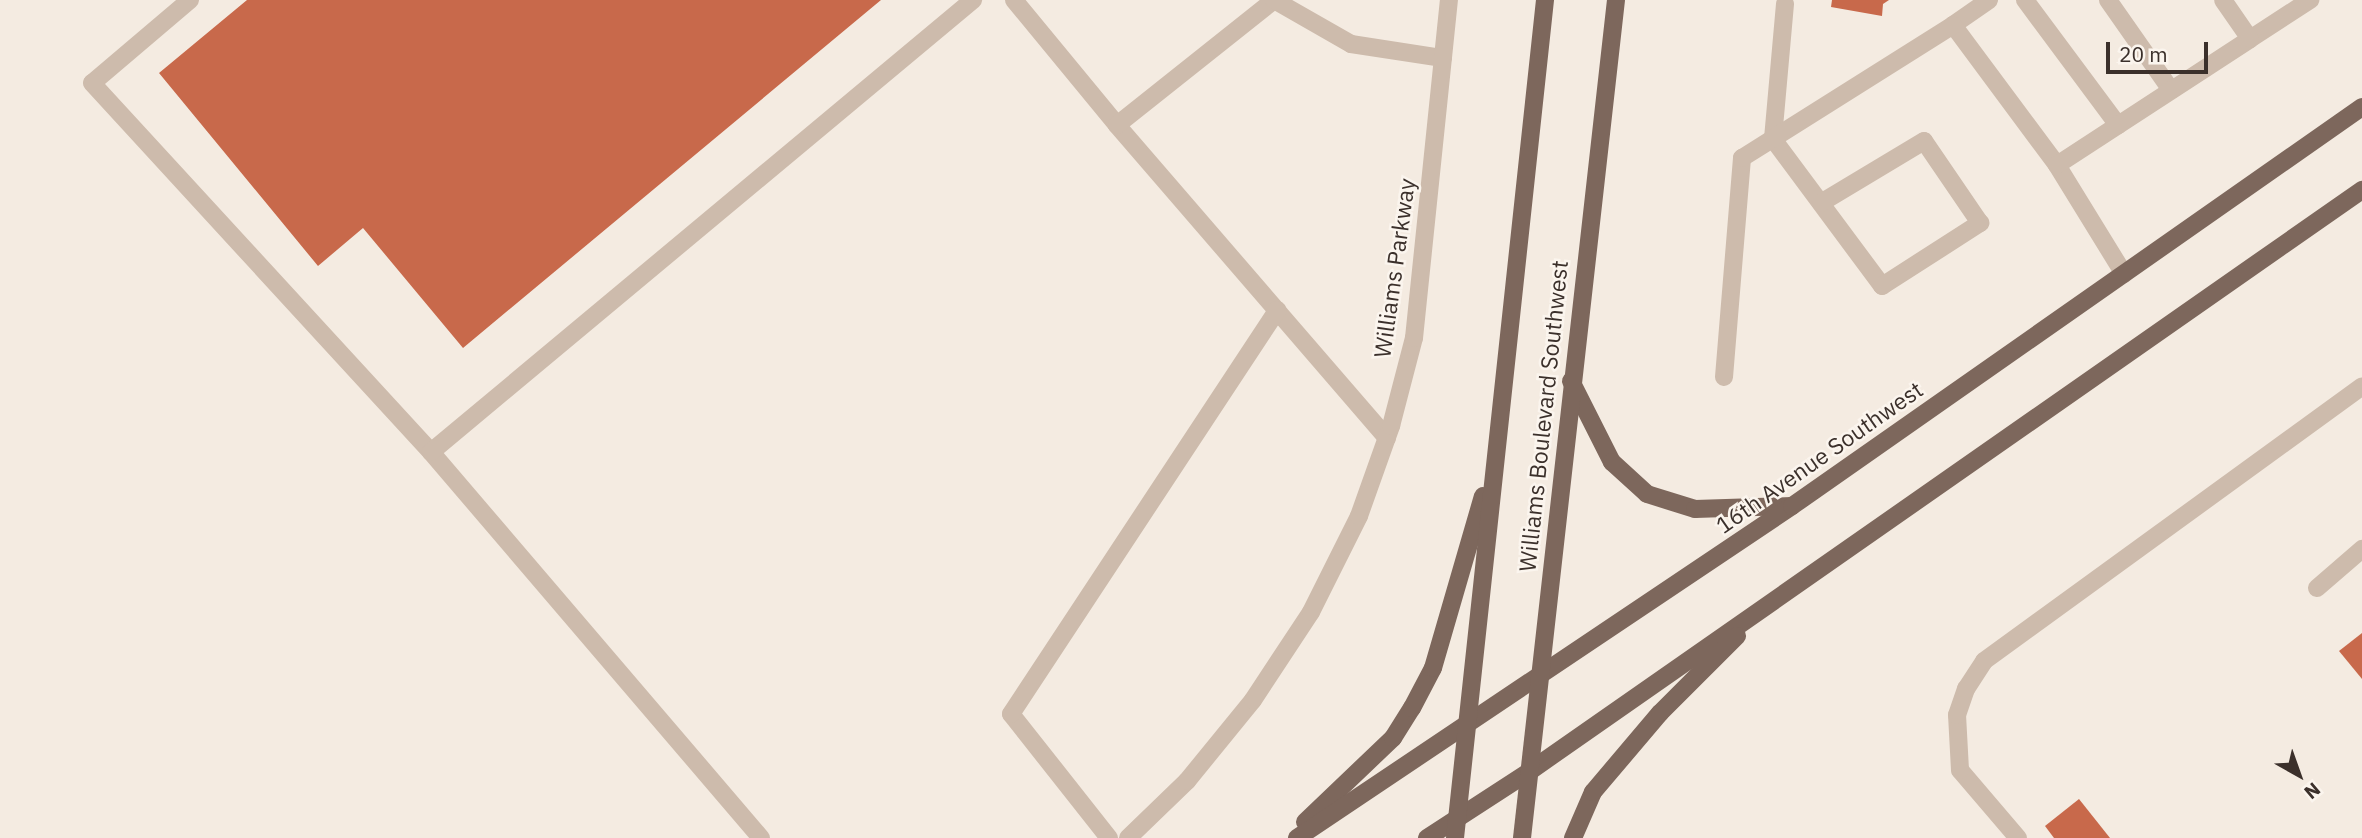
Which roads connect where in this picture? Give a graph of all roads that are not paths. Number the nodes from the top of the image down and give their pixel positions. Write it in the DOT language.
graph roads {
  1 [pos="190,0"];
  2 [pos="973,0"];
  3 [pos="1014,0"];
  4 [pos="1449,0"];
  5 [pos="1545,0"];
  6 [pos="1616,0"];
  7 [pos="1989,0"];
  8 [pos="2025,0"];
  9 [pos="2108,0"];
  10 [pos="2223,0"];
  11 [pos="2310,0"];
  12 [pos="1785,4"];
  13 [pos="1953,25"];
  14 [pos="2250,38"];
  15 [pos="1443,58"];
  16 [pos="2171,90"];
  17 [pos="2362,107"];
  18 [pos="1116,125"];
  19 [pos="2118,125"];
  20 [pos="1773,139"];
  21 [pos="2057,165"];
  22 [pos="2362,190"];
  23 [pos="1821,204"];
  24 [pos="2124,274"];
  25 [pos="1276,310"];
  26 [pos="1724,377"];
  27 [pos="1571,381"];
  28 [pos="2362,386"];
  29 [pos="1387,438"];
  30 [pos="1497,445"];
  31 [pos="431,452"];
  32 [pos="1792,506"];
  33 [pos="2362,549"];
  34 [pos="2316,588"];
  35 [pos="1773,601"];
  36 [pos="1539,678"];
  37 [pos="1466,725"];
  38 [pos="1530,771"];
  39 [pos="1457,817"];
  40 [pos="761,838"];
  41 [pos="1109,838"];
  42 [pos="1128,838"];
  43 [pos="1288,838"];
  44 [pos="1297,838"];
  45 [pos="1427,838"];
  46 [pos="1455,838"];
  47 [pos="1522,838"];
  48 [pos="1573,838"];
  49 [pos="2018,838"];
  1 -- 31 [label="street"];
  2 -- 31 [label="street"];
  3 -- 18 [label="street"];
  4 -- 15 [label="street, Williams Parkway"];
  5 -- 30 [label="main road, Williams Boulevard Southwest"];
  6 -- 27 [label="main road, Williams Boulevard Southwest"];
  7 -- 13 [label="street"];
  8 -- 19 [label="street"];
  9 -- 16 [label="street"];
  10 -- 14 [label="street"];
  11 -- 14 [label="street"];
  12 -- 20 [label="street"];
  13 -- 20 [label="street"];
  13 -- 21 [label="street"];
  14 -- 16 [label="street"];
  15 -- 18 [label="street"];
  15 -- 29 [label="street, Williams Parkway"];
  16 -- 19 [label="street"];
  17 -- 24 [label="main road, 16th Avenue Southwest"];
  18 -- 25 [label="street"];
  19 -- 21 [label="street"];
  20 -- 23 [label="street"];
  20 -- 26 [label="street"];
  21 -- 24 [label="street"];
  22 -- 35 [label="main road"];
  23 -- 23 [label="street"];
  24 -- 32 [label="main road, 16th Avenue Southwest"];
  25 -- 29 [label="street"];
  25 -- 41 [label="street"];
  27 -- 32 [label="main road"];
  27 -- 36 [label="main road, Williams Boulevard Southwest"];
  28 -- 49 [label="street"];
  29 -- 42 [label="street, Williams Parkway"];
  30 -- 37 [label="main road, Williams Boulevard Southwest"];
  30 -- 43 [label="main road"];
  31 -- 40 [label="street"];
  32 -- 36 [label="main road, 16th Avenue Southwest"];
  33 -- 34 [label="street"];
  35 -- 38 [label="main road"];
  35 -- 48 [label="main road"];
  36 -- 37 [label="main road, 16th Avenue Southwest"];
  36 -- 38 [label="main road, Williams Boulevard Southwest"];
  37 -- 39 [label="main road, Williams Boulevard Southwest"];
  37 -- 44 [label="main road, 16th Avenue Southwest"];
  38 -- 39 [label="main road"];
  38 -- 47 [label="main road, Williams Boulevard Southwest"];
  39 -- 45 [label="main road"];
  39 -- 46 [label="main road, Williams Boulevard Southwest"];
}
